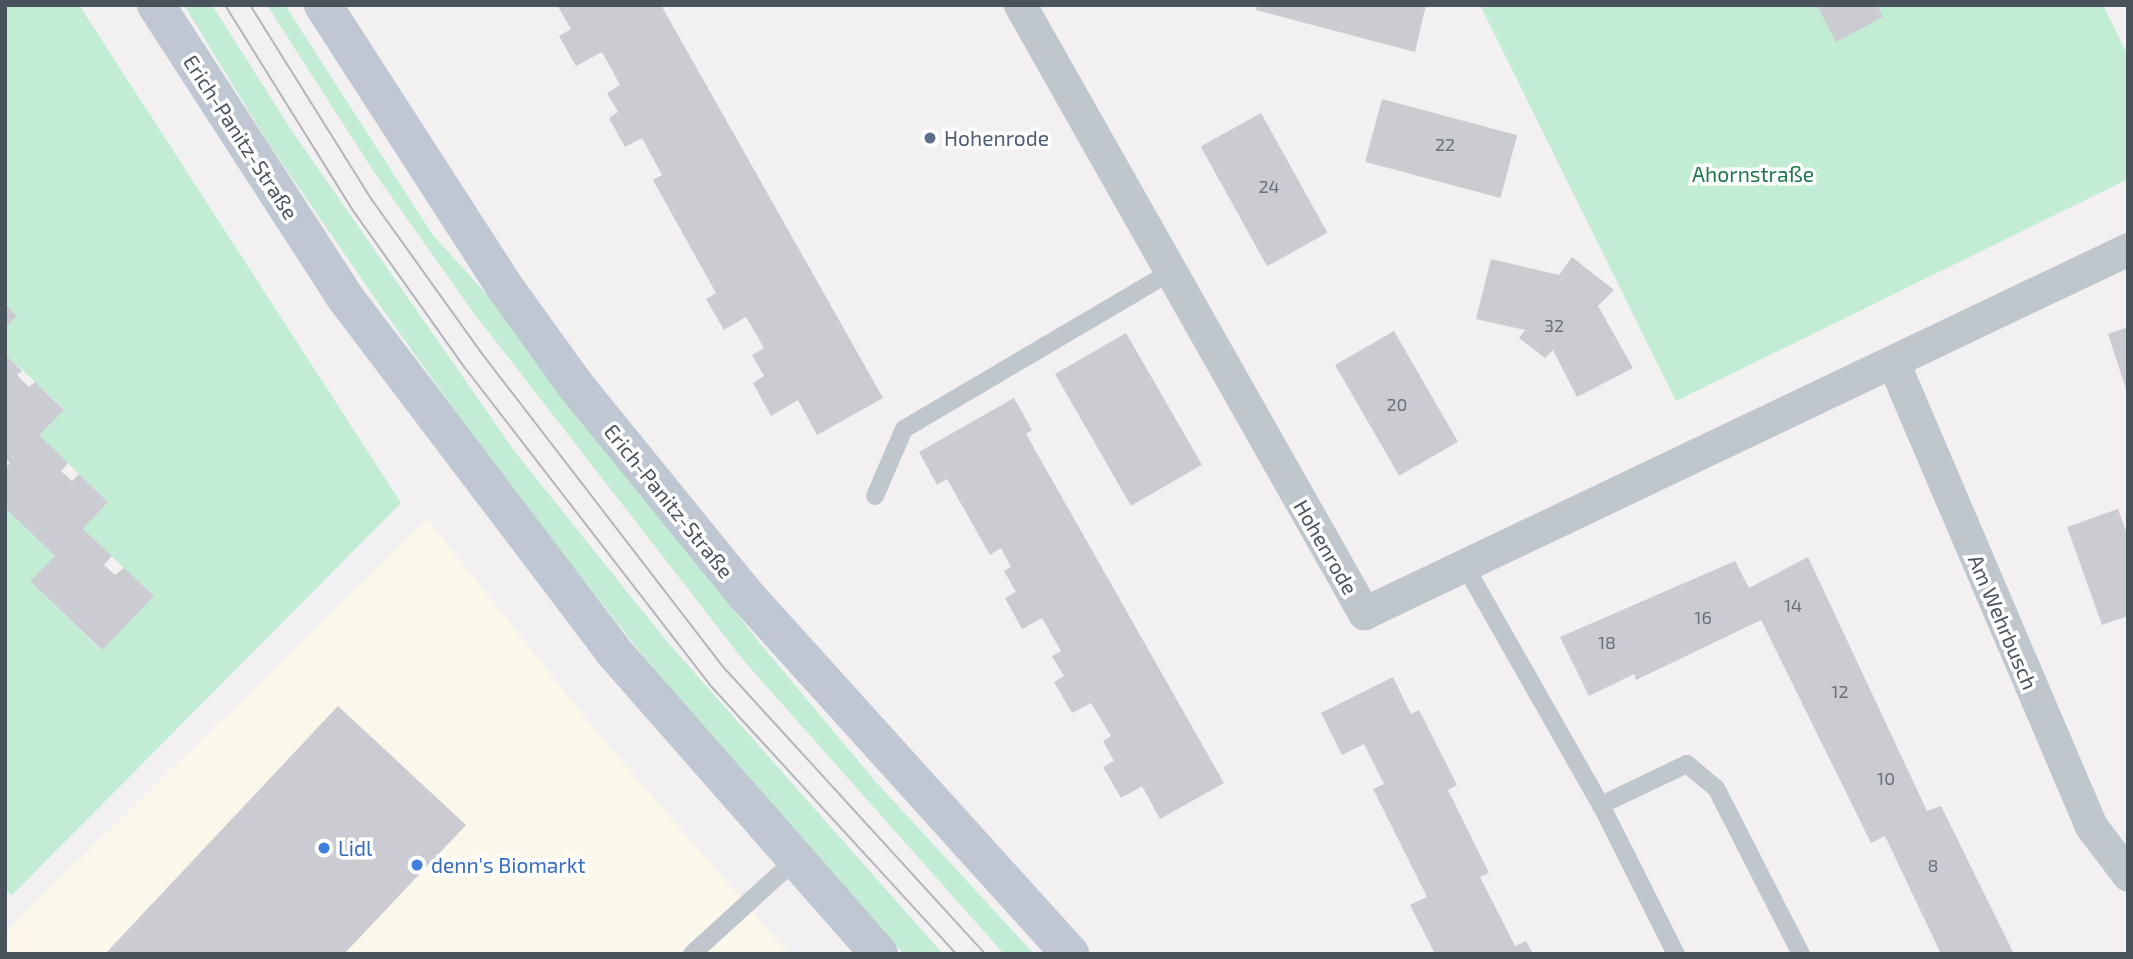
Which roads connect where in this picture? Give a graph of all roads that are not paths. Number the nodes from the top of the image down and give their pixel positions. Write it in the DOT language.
graph roads {
  1 [pos="156,5"];
  2 [pos="323,5"];
  3 [pos="1020,5"];
  4 [pos="2128,250"];
  5 [pos="1171,272"];
  6 [pos="1894,362"];
  7 [pos="874,496"];
  8 [pos="1465,566"];
  9 [pos="1601,805"];
  10 [pos="794,860"];
  11 [pos="2128,875"];
  12 [pos="692,954"];
  13 [pos="879,954"];
  14 [pos="1070,954"];
  15 [pos="1676,954"];
  16 [pos="1801,954"];
  1 -- 10 [label="main road, Erich-Panitz-Straße"];
  2 -- 14 [label="main road, Erich-Panitz-Straße"];
  3 -- 5 [label="street, Hohenrode"];
  4 -- 6 [label="street"];
  5 -- 7 [label="lane"];
  5 -- 8 [label="street, Hohenrode"];
  6 -- 8 [label="street"];
  6 -- 11 [label="street, Am Wehrbusch"];
  8 -- 9 [label="lane"];
  9 -- 15 [label="lane"];
  9 -- 16 [label="lane"];
  10 -- 12 [label="lane"];
  10 -- 13 [label="main road, Erich-Panitz-Straße"];
}
